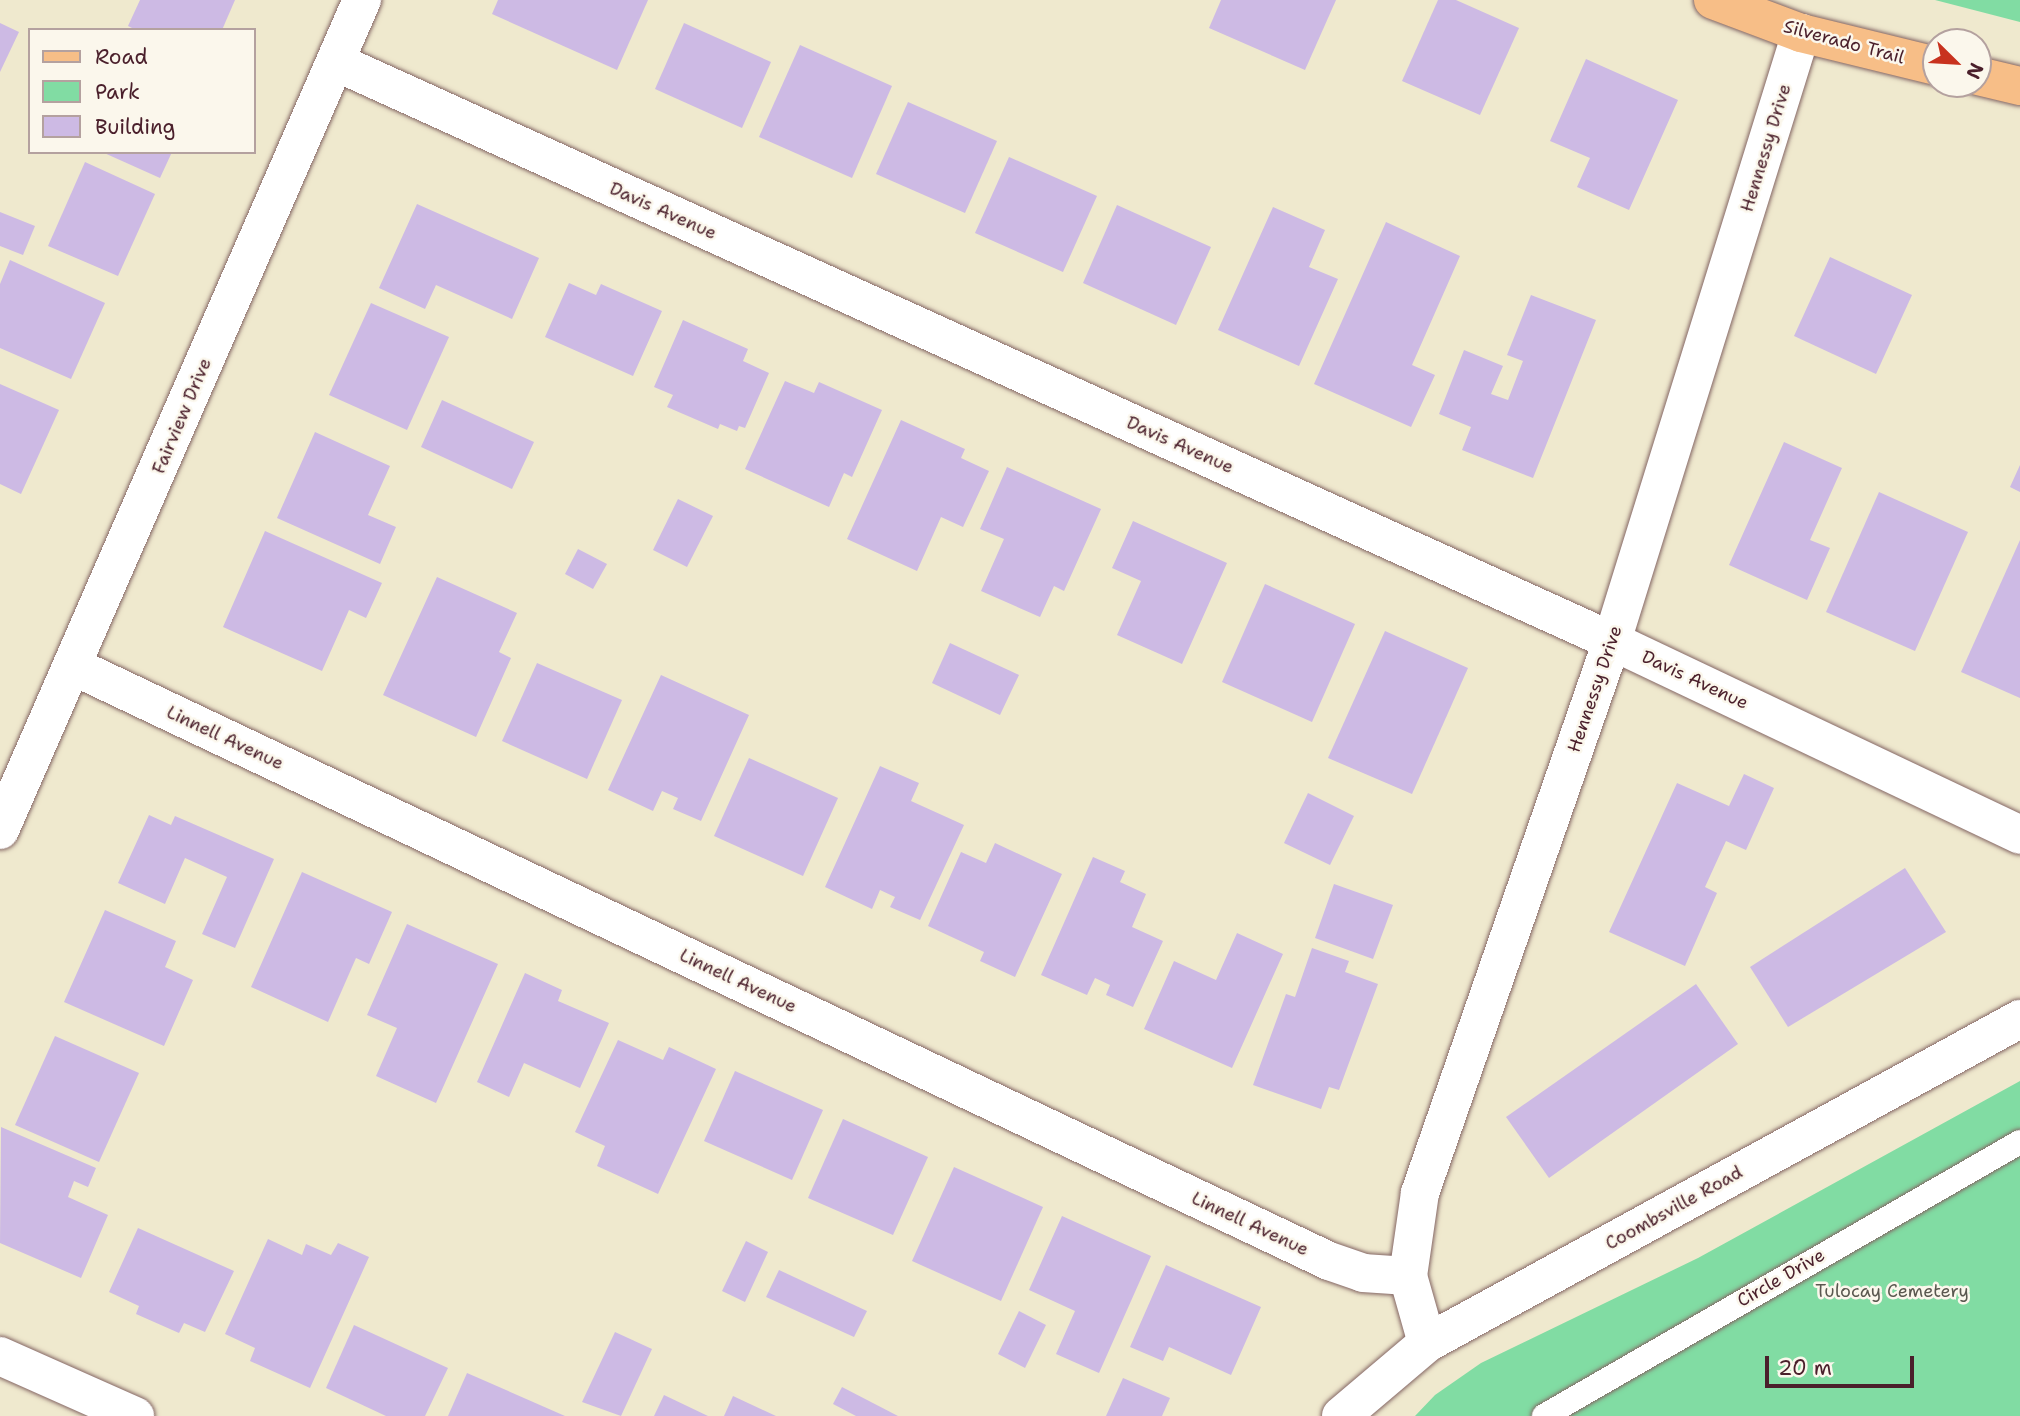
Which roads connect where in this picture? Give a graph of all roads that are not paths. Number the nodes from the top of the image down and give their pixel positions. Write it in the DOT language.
graph roads {
  1 [pos="362,0"];
  2 [pos="1713,0"];
  3 [pos="1801,33"];
  4 [pos="336,62"];
  5 [pos="1922,63"];
  6 [pos="1992,79"];
  7 [pos="2020,86"];
  8 [pos="1612,641"];
  9 [pos="73,666"];
  10 [pos="0,830"];
  11 [pos="2020,835"];
  12 [pos="2020,1019"];
  13 [pos="2020,1142"];
  14 [pos="1408,1276"];
  15 [pos="1427,1343"];
  16 [pos="0,1356"];
  17 [pos="135,1416"];
  18 [pos="1341,1416"];
  19 [pos="1544,1416"];
  1 -- 4 [label="street, Fairview Drive"];
  2 -- 3 [label="main road, Silverado Trail"];
  3 -- 5 [label="main road, Silverado Trail"];
  3 -- 8 [label="street, Hennessy Drive"];
  4 -- 8 [label="street, Davis Avenue"];
  4 -- 9 [label="street, Fairview Drive"];
  6 -- 7 [label="main road"];
  8 -- 11 [label="street, Davis Avenue"];
  8 -- 14 [label="street, Hennessy Drive"];
  9 -- 10 [label="street, Fairview Drive"];
  9 -- 14 [label="street, Linnell Avenue"];
  12 -- 15 [label="street, Coombsville Road"];
  13 -- 19 [label="lane, Circle Drive"];
  14 -- 15 [label="street, Hennessy Drive"];
  15 -- 18 [label="street, Coombsville Road"];
  16 -- 17 [label="street"];
}
